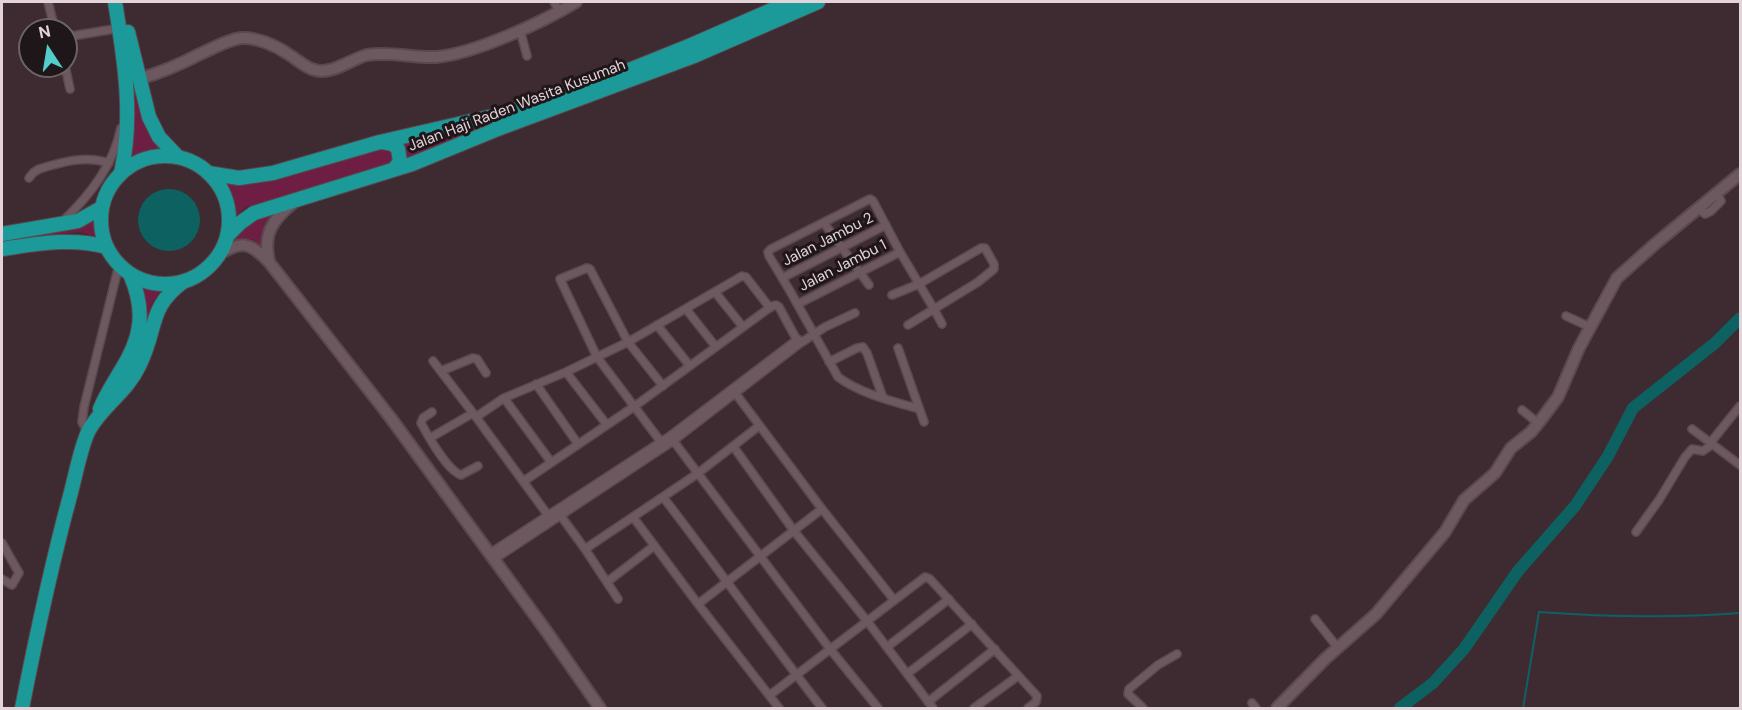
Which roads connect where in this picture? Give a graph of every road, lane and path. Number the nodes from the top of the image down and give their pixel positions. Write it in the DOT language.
graph roads {
  1 [pos="48,2"];
  2 [pos="117,2"];
  3 [pos="576,2"];
  4 [pos="790,2"];
  5 [pos="818,2"];
  6 [pos="556,6"];
  7 [pos="53,18"];
  8 [pos="120,28"];
  9 [pos="520,30"];
  10 [pos="78,35"];
  11 [pos="128,50"];
  12 [pos="692,51"];
  13 [pos="527,56"];
  14 [pos="68,78"];
  15 [pos="139,78"];
  16 [pos="70,89"];
  17 [pos="127,103"];
  18 [pos="380,142"];
  19 [pos="178,157"];
  20 [pos="109,163"];
  21 [pos="393,171"];
  22 [pos="121,173"];
  23 [pos="208,173"];
  24 [pos="1740,174"];
  25 [pos="29,178"];
  26 [pos="300,198"];
  27 [pos="101,208"];
  28 [pos="825,223"];
  29 [pos="58,225"];
  30 [pos="886,225"];
  31 [pos="2,234"];
  32 [pos="227,236"];
  33 [pos="107,247"];
  34 [pos="842,247"];
  35 [pos="2,249"];
  36 [pos="900,252"];
  37 [pos="218,255"];
  38 [pos="269,262"];
  39 [pos="124,269"];
  40 [pos="859,272"];
  41 [pos="782,278"];
  42 [pos="184,281"];
  43 [pos="919,284"];
  44 [pos="869,285"];
  45 [pos="715,292"];
  46 [pos="892,295"];
  47 [pos="798,304"];
  48 [pos="770,308"];
  49 [pos="686,309"];
  50 [pos="934,309"];
  51 [pos="855,313"];
  52 [pos="1566,316"];
  53 [pos="942,324"];
  54 [pos="657,325"];
  55 [pos="908,325"];
  56 [pos="743,327"];
  57 [pos="1590,327"];
  58 [pos="813,333"];
  59 [pos="628,342"];
  60 [pos="798,342"];
  61 [pos="716,347"];
  62 [pos="898,348"];
  63 [pos="597,357"];
  64 [pos="433,361"];
  65 [pos="829,362"];
  66 [pos="690,366"];
  67 [pos="441,371"];
  68 [pos="566,372"];
  69 [pos="486,373"];
  70 [pos="536,384"];
  71 [pos="663,386"];
  72 [pos="733,391"];
  73 [pos="504,398"];
  74 [pos="883,398"];
  75 [pos="635,406"];
  76 [pos="1740,406"];
  77 [pos="919,409"];
  78 [pos="1522,410"];
  79 [pos="432,412"];
  80 [pos="99,414"];
  81 [pos="475,415"];
  82 [pos="924,422"];
  83 [pos="1538,423"];
  84 [pos="607,424"];
  85 [pos="759,426"];
  86 [pos="1692,429"];
  87 [pos="87,432"];
  88 [pos="430,438"];
  89 [pos="671,438"];
  90 [pos="661,442"];
  91 [pos="1712,443"];
  92 [pos="578,444"];
  93 [pos="733,446"];
  94 [pos="551,462"];
  95 [pos="1740,465"];
  96 [pos="478,466"];
  97 [pos="697,474"];
  98 [pos="524,481"];
  99 [pos="663,497"];
  100 [pos="822,509"];
  101 [pos="558,513"];
  102 [pos="633,517"];
  103 [pos="551,518"];
  104 [pos="794,531"];
  105 [pos="1636,532"];
  106 [pos="2,543"];
  107 [pos="654,546"];
  108 [pos="585,549"];
  109 [pos="761,556"];
  110 [pos="491,557"];
  111 [pos="2,579"];
  112 [pos="728,581"];
  113 [pos="607,582"];
  114 [pos="618,599"];
  115 [pos="894,600"];
  116 [pos="949,600"];
  117 [pos="698,603"];
  118 [pos="1315,619"];
  119 [pos="867,621"];
  120 [pos="972,624"];
  121 [pos="1336,646"];
  122 [pos="887,647"];
  123 [pos="830,649"];
  124 [pos="995,649"];
  125 [pos="1177,654"];
  126 [pos="907,674"];
  127 [pos="796,675"];
  128 [pos="1018,676"];
  129 [pos="770,695"];
  130 [pos="931,705"];
  131 [pos="22,708"];
  132 [pos="600,708"];
  133 [pos="779,708"];
  134 [pos="822,708"];
  135 [pos="878,708"];
  136 [pos="974,708"];
  137 [pos="1028,708"];
  138 [pos="1143,708"];
  139 [pos="1278,708"];
  1 -- 7 [label="street"];
  2 -- 8 [label="highway"];
  2 -- 11 [label="highway"];
  3 -- 6 [label="street"];
  4 -- 12 [label="highway, Jalan Haji Raden Wasita Kusumah"];
  5 -- 12 [label="highway, Jalan Haji Raden Wasita Kusumah"];
  6 -- 9 [label="street"];
  8 -- 10 [label="street"];
  8 -- 11 [label="highway"];
  9 -- 13 [label="street"];
  9 -- 15 [label="street"];
  11 -- 15 [label="highway"];
  11 -- 17 [label="highway"];
  12 -- 18 [label="highway, Jalan Haji Raden Wasita Kusumah"];
  12 -- 21 [label="highway, Jalan Haji Raden Wasita Kusumah"];
  14 -- 16 [label="street"];
  15 -- 19 [label="highway"];
  17 -- 20 [label="street"];
  17 -- 22 [label="highway"];
  18 -- 21 [label="highway"];
  18 -- 23 [label="highway, Jalan Haji Raden Wasita Kusumah"];
  19 -- 22 [label="highway"];
  19 -- 23 [label="highway"];
  20 -- 25 [label="street"];
  20 -- 29 [label="street"];
  21 -- 26 [label="highway, Jalan Haji Raden Wasita Kusumah"];
  22 -- 27 [label="highway"];
  23 -- 32 [label="highway"];
  24 -- 57 [label="street"];
  26 -- 32 [label="highway, Jalan Haji Raden Wasita Kusumah"];
  26 -- 38 [label="street"];
  27 -- 29 [label="highway"];
  27 -- 33 [label="highway"];
  28 -- 30 [label="street"];
  28 -- 34 [label="street"];
  28 -- 41 [label="street"];
  29 -- 31 [label="highway"];
  30 -- 34 [label="street, Jalan Jambu 2"];
  30 -- 36 [label="street"];
  32 -- 37 [label="highway"];
  33 -- 35 [label="highway"];
  33 -- 39 [label="highway"];
  34 -- 40 [label="street"];
  34 -- 41 [label="street, Jalan Jambu 2"];
  36 -- 40 [label="street, Jalan Jambu 1"];
  36 -- 43 [label="street"];
  37 -- 38 [label="street"];
  37 -- 42 [label="highway"];
  38 -- 110 [label="street"];
  39 -- 42 [label="highway"];
  39 -- 80 [label="highway"];
  39 -- 87 [label="street"];
  40 -- 44 [label="street"];
  40 -- 47 [label="street, Jalan Jambu 1"];
  41 -- 47 [label="street"];
  42 -- 80 [label="highway"];
  43 -- 46 [label="street"];
  43 -- 50 [label="street"];
  43 -- 50 [label="street"];
  45 -- 48 [label="street"];
  45 -- 49 [label="street"];
  45 -- 56 [label="street"];
  47 -- 58 [label="street"];
  48 -- 56 [label="street"];
  48 -- 60 [label="street"];
  49 -- 54 [label="street"];
  49 -- 61 [label="street"];
  50 -- 53 [label="street"];
  50 -- 55 [label="street"];
  51 -- 58 [label="street"];
  52 -- 57 [label="street"];
  54 -- 59 [label="street"];
  54 -- 66 [label="street"];
  56 -- 61 [label="street"];
  57 -- 83 [label="street"];
  58 -- 60 [label="street"];
  58 -- 65 [label="street"];
  59 -- 63 [label="street"];
  59 -- 63 [label="street"];
  59 -- 71 [label="street"];
  60 -- 72 [label="street"];
  61 -- 66 [label="street"];
  62 -- 77 [label="street"];
  63 -- 68 [label="street"];
  63 -- 75 [label="street"];
  64 -- 67 [label="street"];
  65 -- 74 [label="street"];
  65 -- 74 [label="street"];
  66 -- 71 [label="street"];
  67 -- 69 [label="street"];
  67 -- 81 [label="street"];
  68 -- 70 [label="street"];
  68 -- 84 [label="street"];
  70 -- 73 [label="street"];
  70 -- 92 [label="street"];
  71 -- 75 [label="street"];
  72 -- 85 [label="street"];
  72 -- 89 [label="street"];
  73 -- 81 [label="street"];
  73 -- 94 [label="street"];
  74 -- 77 [label="street"];
  75 -- 84 [label="street"];
  75 -- 90 [label="street"];
  76 -- 91 [label="street"];
  77 -- 82 [label="street"];
  78 -- 83 [label="street"];
  79 -- 88 [label="street"];
  80 -- 87 [label="highway"];
  81 -- 88 [label="street"];
  81 -- 98 [label="street"];
  83 -- 121 [label="street"];
  84 -- 92 [label="street"];
  85 -- 93 [label="street"];
  85 -- 100 [label="street"];
  86 -- 91 [label="street"];
  87 -- 131 [label="highway"];
  88 -- 96 [label="street"];
  89 -- 90 [label="street"];
  89 -- 97 [label="street"];
  89 -- 101 [label="street"];
  90 -- 101 [label="street"];
  91 -- 95 [label="street"];
  91 -- 105 [label="street"];
  92 -- 94 [label="street"];
  93 -- 97 [label="street"];
  93 -- 104 [label="street"];
  94 -- 98 [label="street"];
  97 -- 99 [label="street"];
  97 -- 109 [label="street"];
  98 -- 103 [label="street"];
  99 -- 102 [label="street"];
  99 -- 112 [label="street"];
  100 -- 104 [label="street"];
  100 -- 115 [label="street"];
  101 -- 103 [label="street"];
  101 -- 108 [label="street"];
  102 -- 107 [label="street"];
  102 -- 108 [label="street"];
  103 -- 110 [label="street"];
  104 -- 109 [label="street"];
  104 -- 119 [label="street"];
  106 -- 111 [label="street"];
  107 -- 113 [label="street"];
  107 -- 117 [label="street"];
  108 -- 113 [label="street"];
  109 -- 112 [label="street"];
  109 -- 123 [label="street"];
  110 -- 132 [label="street"];
  112 -- 117 [label="street"];
  112 -- 127 [label="street"];
  113 -- 114 [label="street"];
  115 -- 116 [label="street"];
  115 -- 119 [label="street"];
  116 -- 120 [label="street"];
  116 -- 122 [label="street"];
  117 -- 129 [label="street"];
  118 -- 121 [label="street"];
  119 -- 122 [label="street"];
  119 -- 123 [label="street"];
  120 -- 124 [label="street"];
  120 -- 126 [label="street"];
  121 -- 139 [label="street"];
  122 -- 126 [label="street"];
  123 -- 127 [label="street"];
  123 -- 135 [label="street"];
  124 -- 128 [label="street"];
  124 -- 130 [label="street"];
  125 -- 138 [label="street"];
  126 -- 130 [label="street"];
  127 -- 129 [label="street"];
  127 -- 134 [label="street"];
  128 -- 136 [label="street"];
  128 -- 137 [label="street"];
  129 -- 133 [label="street"];
}
